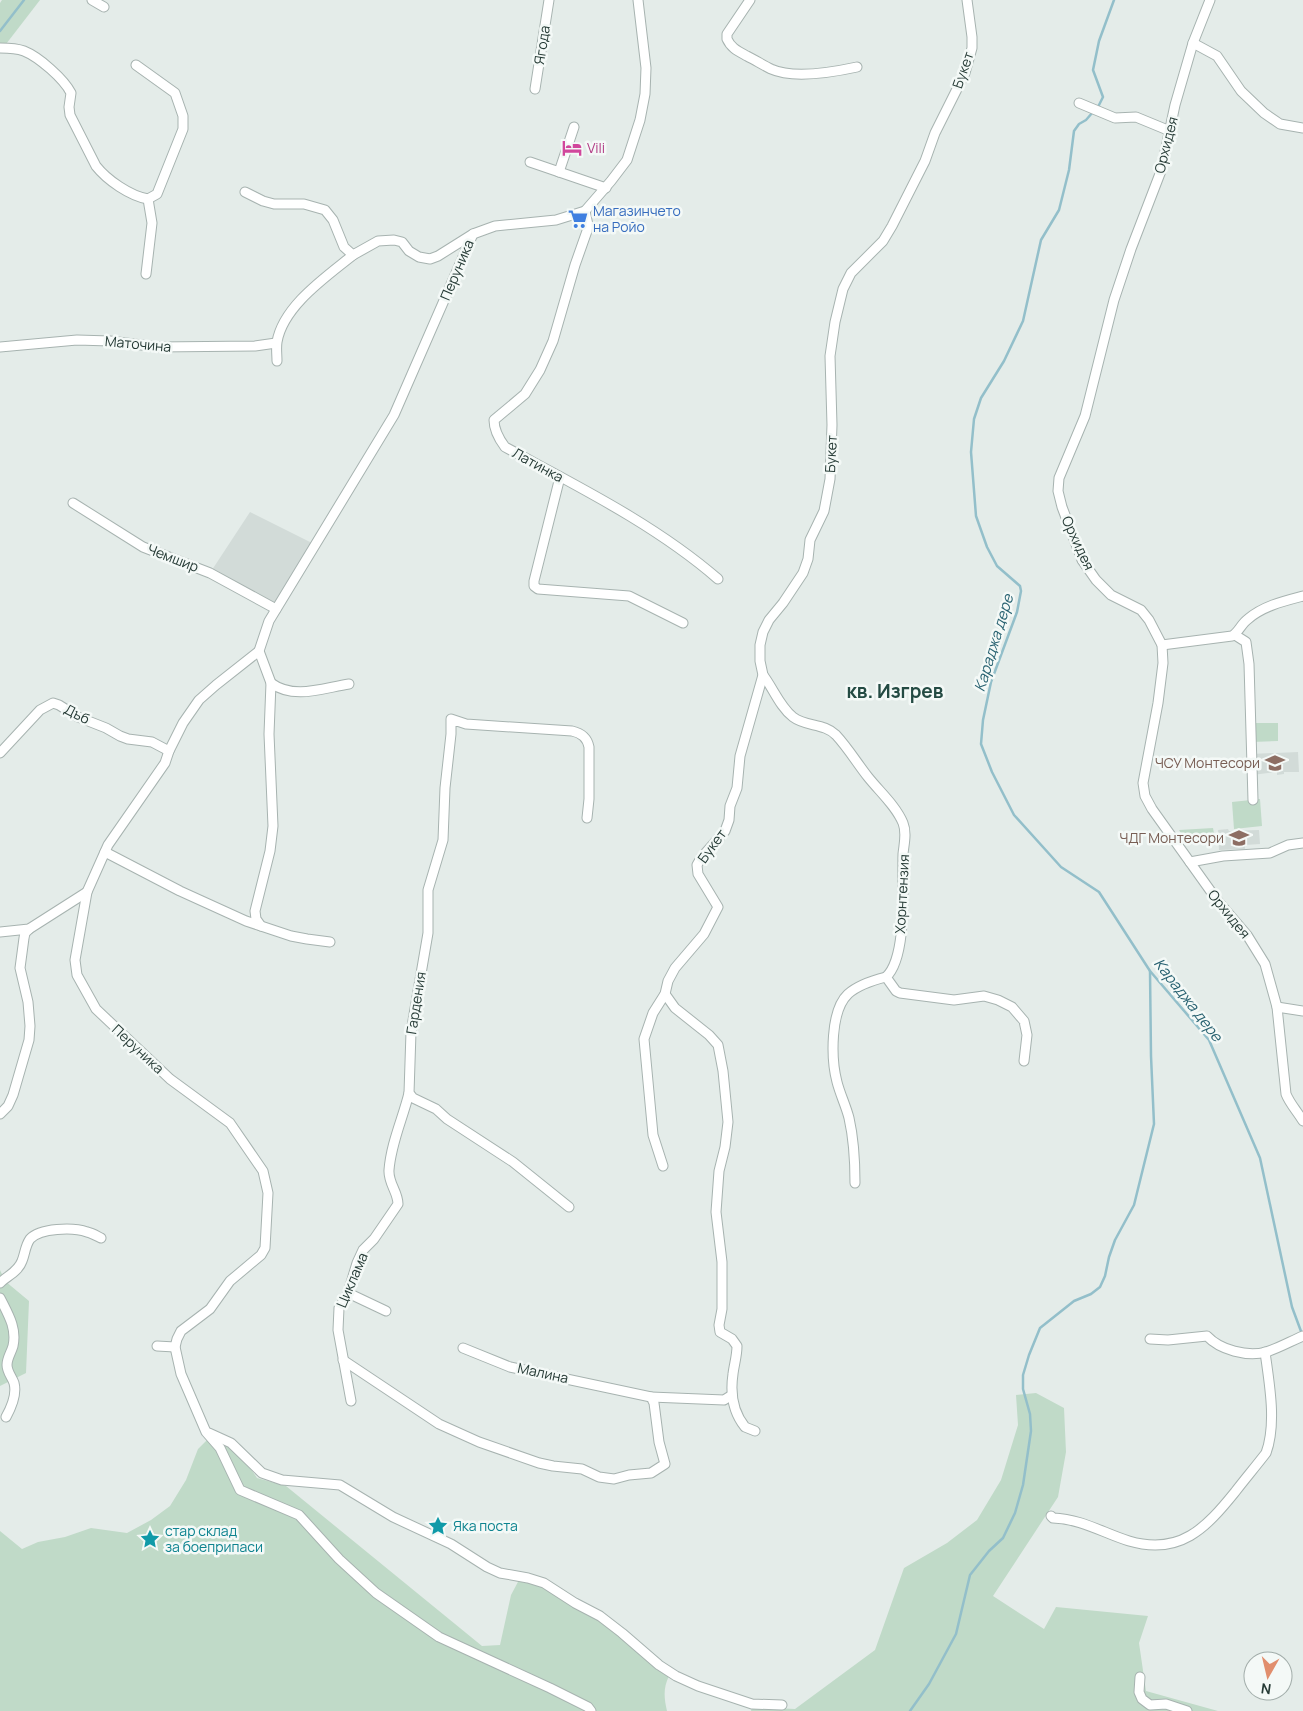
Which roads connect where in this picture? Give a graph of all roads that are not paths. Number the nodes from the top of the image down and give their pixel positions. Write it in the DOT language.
graph roads {
  1 [pos="92,0"];
  2 [pos="549,0"];
  3 [pos="638,0"];
  4 [pos="750,0"];
  5 [pos="967,0"];
  6 [pos="1210,0"];
  7 [pos="104,7"];
  8 [pos="1193,43"];
  9 [pos="0,48"];
  10 [pos="136,65"];
  11 [pos="857,67"];
  12 [pos="535,90"];
  13 [pos="1079,103"];
  14 [pos="574,127"];
  15 [pos="1301,128"];
  16 [pos="1170,131"];
  17 [pos="530,162"];
  18 [pos="559,172"];
  19 [pos="606,188"];
  20 [pos="245,192"];
  21 [pos="148,199"];
  22 [pos="584,211"];
  23 [pos="472,234"];
  24 [pos="353,255"];
  25 [pos="146,274"];
  26 [pos="276,343"];
  27 [pos="0,347"];
  28 [pos="277,361"];
  29 [pos="560,477"];
  30 [pos="73,503"];
  31 [pos="718,579"];
  32 [pos="1303,596"];
  33 [pos="276,609"];
  34 [pos="683,623"];
  35 [pos="1235,635"];
  36 [pos="1162,645"];
  37 [pos="259,651"];
  38 [pos="763,675"];
  39 [pos="271,683"];
  40 [pos="349,684"];
  41 [pos="169,750"];
  42 [pos="0,753"];
  43 [pos="1253,800"];
  44 [pos="587,818"];
  45 [pos="1303,843"];
  46 [pos="105,852"];
  47 [pos="1190,862"];
  48 [pos="87,892"];
  49 [pos="261,926"];
  50 [pos="29,929"];
  51 [pos="0,932"];
  52 [pos="330,942"];
  53 [pos="886,977"];
  54 [pos="664,994"];
  55 [pos="1277,1007"];
  56 [pos="1303,1011"];
  57 [pos="1024,1061"];
  58 [pos="409,1093"];
  59 [pos="0,1114"];
  60 [pos="1303,1121"];
  61 [pos="663,1166"];
  62 [pos="389,1170"];
  63 [pos="855,1183"];
  64 [pos="569,1207"];
  65 [pos="101,1238"];
  66 [pos="0,1283"];
  67 [pos="348,1292"];
  68 [pos="0,1298"];
  69 [pos="386,1310"];
  70 [pos="1301,1337"];
  71 [pos="1150,1339"];
  72 [pos="157,1346"];
  73 [pos="175,1347"];
  74 [pos="463,1348"];
  75 [pos="1265,1352"];
  76 [pos="343,1360"];
  77 [pos="732,1395"];
  78 [pos="651,1397"];
  79 [pos="351,1401"];
  80 [pos="6,1417"];
  81 [pos="755,1430"];
  82 [pos="206,1432"];
  83 [pos="1051,1516"];
  84 [pos="1140,1677"];
  85 [pos="782,1705"];
  86 [pos="591,1711"];
  87 [pos="1187,1711"];
  1 -- 7 [label="street"];
  2 -- 12 [label="street, Ягода"];
  3 -- 19 [label="street, Перуника"];
  4 -- 11 [label="street"];
  5 -- 38 [label="street, Букет"];
  6 -- 8 [label="street, Орхидея"];
  8 -- 15 [label="street"];
  8 -- 16 [label="street, Орхидея"];
  9 -- 21 [label="street"];
  10 -- 21 [label="street"];
  13 -- 16 [label="street"];
  14 -- 18 [label="street"];
  16 -- 36 [label="street, Орхидея"];
  17 -- 18 [label="street"];
  18 -- 19 [label="street"];
  19 -- 22 [label="street, Перуника"];
  20 -- 24 [label="street"];
  21 -- 25 [label="street"];
  22 -- 23 [label="street, Перуника"];
  22 -- 29 [label="street, Латинка"];
  23 -- 24 [label="street"];
  23 -- 33 [label="street, Перуника"];
  24 -- 26 [label="street"];
  26 -- 27 [label="street, Маточина"];
  26 -- 28 [label="street"];
  29 -- 31 [label="street, Латинка"];
  29 -- 34 [label="street"];
  30 -- 33 [label="street, Чемшир"];
  32 -- 35 [label="street"];
  33 -- 37 [label="street, Перуника"];
  35 -- 36 [label="street"];
  35 -- 43 [label="street"];
  36 -- 47 [label="street, Орхидея"];
  37 -- 39 [label="street"];
  37 -- 41 [label="street, Перуника"];
  38 -- 53 [label="street, Хорнтензия"];
  38 -- 54 [label="street, Букет"];
  39 -- 40 [label="street"];
  39 -- 49 [label="street"];
  41 -- 42 [label="street, Дъб"];
  41 -- 46 [label="street, Перуника"];
  44 -- 58 [label="street, Гардения"];
  45 -- 47 [label="street"];
  46 -- 48 [label="street, Перуника"];
  46 -- 49 [label="street"];
  47 -- 55 [label="street, Орхидея"];
  48 -- 50 [label="street"];
  48 -- 73 [label="street, Перуника"];
  49 -- 52 [label="street"];
  50 -- 51 [label="street"];
  50 -- 59 [label="street"];
  53 -- 57 [label="street"];
  53 -- 63 [label="street"];
  54 -- 61 [label="street"];
  54 -- 77 [label="street"];
  55 -- 56 [label="street"];
  55 -- 60 [label="street, Орхидея"];
  58 -- 62 [label="street, Гардения"];
  58 -- 64 [label="street"];
  62 -- 67 [label="street, Циклама"];
  65 -- 66 [label="street"];
  67 -- 69 [label="street"];
  67 -- 76 [label="street, Циклама"];
  68 -- 80 [label="street"];
  70 -- 75 [label="street"];
  71 -- 75 [label="street"];
  72 -- 73 [label="street"];
  73 -- 82 [label="street"];
  74 -- 78 [label="street, Малина"];
  75 -- 83 [label="street"];
  76 -- 78 [label="street"];
  76 -- 79 [label="street, Циклама"];
  77 -- 78 [label="street"];
  77 -- 81 [label="street"];
  82 -- 85 [label="street"];
  82 -- 86 [label="street"];
  84 -- 87 [label="street"];
}
